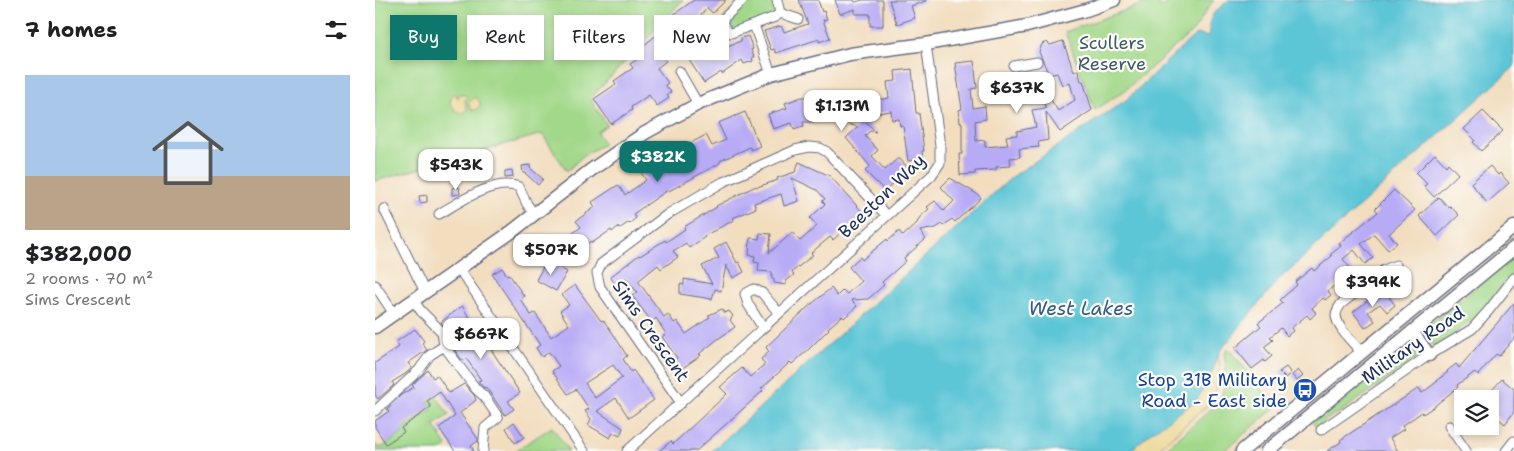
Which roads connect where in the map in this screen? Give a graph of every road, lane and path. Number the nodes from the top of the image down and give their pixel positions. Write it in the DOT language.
graph roads {
  1 [pos="743,0"];
  2 [pos="777,0"];
  3 [pos="1114,0"];
  4 [pos="780,13"];
  5 [pos="798,19"];
  6 [pos="754,25"];
  7 [pos="926,44"];
  8 [pos="1037,62"];
  9 [pos="1014,66"];
  10 [pos="679,71"];
  11 [pos="771,74"];
  12 [pos="698,104"];
  13 [pos="384,209"];
  14 [pos="439,214"];
  15 [pos="534,214"];
  16 [pos="887,216"];
  17 [pos="1514,228"];
  18 [pos="1514,248"];
  19 [pos="1396,265"];
  20 [pos="459,269"];
  21 [pos="1514,278"];
  22 [pos="375,285"];
  23 [pos="425,292"];
  24 [pos="414,301"];
  25 [pos="779,313"];
  26 [pos="394,314"];
  27 [pos="375,327"];
  28 [pos="763,328"];
  29 [pos="1412,332"];
  30 [pos="445,346"];
  31 [pos="1361,353"];
  32 [pos="1429,355"];
  33 [pos="681,403"];
  34 [pos="375,411"];
  35 [pos="1449,426"];
  36 [pos="1321,430"];
  37 [pos="1514,441"];
  38 [pos="483,451"];
  39 [pos="584,451"];
  40 [pos="627,451"];
  41 [pos="1242,451"];
  42 [pos="1267,451"];
  43 [pos="1466,451"];
  44 [pos="1506,451"];
  1 -- 6 [label="street"];
  2 -- 4 [label="street"];
  3 -- 7 [label="street"];
  4 -- 5 [label="street"];
  4 -- 6 [label="street"];
  6 -- 11 [label="street"];
  7 -- 11 [label="street"];
  7 -- 16 [label="street, Beeston Way"];
  8 -- 9 [label="street"];
  10 -- 12 [label="street"];
  11 -- 12 [label="street"];
  12 -- 15 [label="street"];
  13 -- 23 [label="street"];
  14 -- 15 [label="street"];
  15 -- 20 [label="street"];
  16 -- 25 [label="street, Beeston Way"];
  16 -- 33 [label="street, Sims Crescent"];
  17 -- 31 [label="street, Military Road"];
  18 -- 29 [label="street, Military Road"];
  19 -- 31 [label="street"];
  20 -- 23 [label="street"];
  20 -- 39 [label="street"];
  21 -- 32 [label="street, Military Road"];
  22 -- 26 [label="street"];
  23 -- 24 [label="street"];
  24 -- 26 [label="street"];
  24 -- 30 [label="street"];
  25 -- 28 [label="street, Beeston Way"];
  25 -- 28 [label="street"];
  26 -- 27 [label="street"];
  28 -- 33 [label="street, Beeston Way"];
  29 -- 32 [label="street"];
  29 -- 42 [label="street, Military Road"];
  30 -- 34 [label="street"];
  30 -- 38 [label="street"];
  31 -- 41 [label="street, Military Road"];
  32 -- 36 [label="street, Military Road"];
  33 -- 40 [label="street, Beeston Way"];
  35 -- 43 [label="street"];
  37 -- 44 [label="street"];
}
